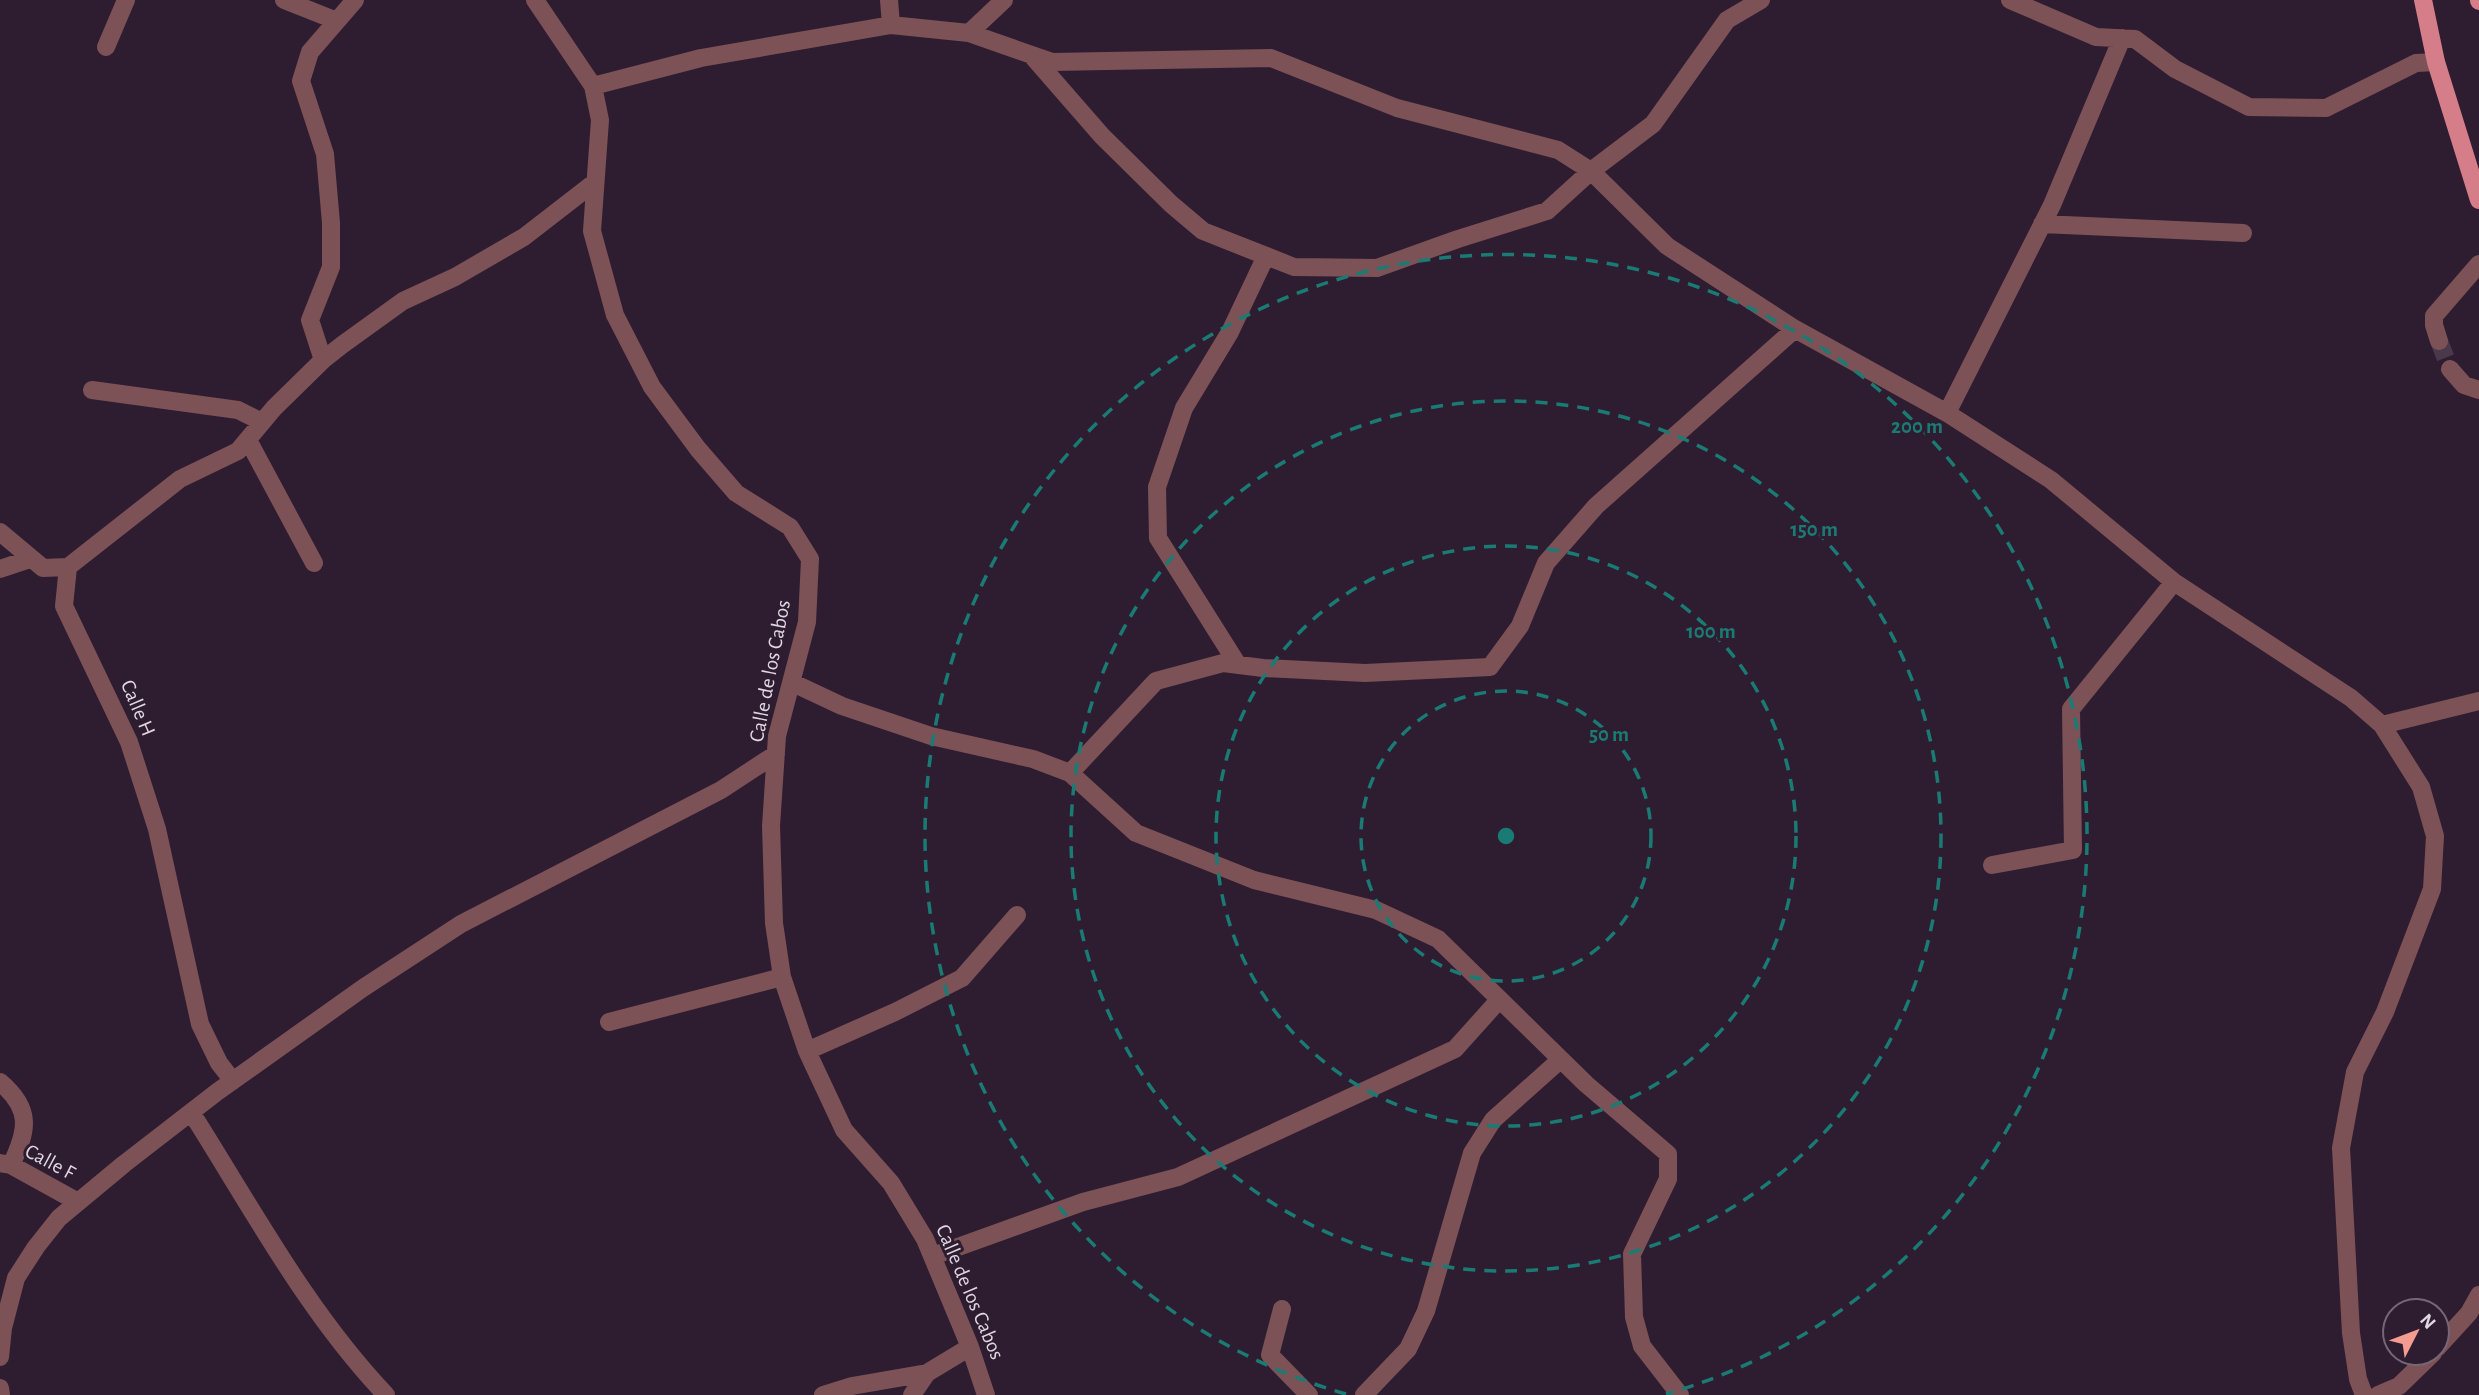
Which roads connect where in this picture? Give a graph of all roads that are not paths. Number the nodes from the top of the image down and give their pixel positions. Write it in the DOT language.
graph roads {
  1 [pos="126,0"];
  2 [pos="284,0"];
  3 [pos="355,0"];
  4 [pos="535,0"];
  5 [pos="889,0"];
  6 [pos="1004,0"];
  7 [pos="1761,0"];
  8 [pos="2010,0"];
  9 [pos="2423,0"];
  10 [pos="337,21"];
  11 [pos="891,25"];
  12 [pos="969,33"];
  13 [pos="2122,38"];
  14 [pos="106,47"];
  15 [pos="1032,55"];
  16 [pos="2436,62"];
  17 [pos="593,86"];
  18 [pos="1591,171"];
  19 [pos="595,182"];
  20 [pos="2479,200"];
  21 [pos="2042,223"];
  22 [pos="2243,233"];
  23 [pos="1266,256"];
  24 [pos="2479,264"];
  25 [pos="1795,329"];
  26 [pos="2439,341"];
  27 [pos="323,360"];
  28 [pos="2450,369"];
  29 [pos="92,390"];
  30 [pos="2479,390"];
  31 [pos="1947,413"];
  32 [pos="262,422"];
  33 [pos="248,440"];
  34 [pos="0,532"];
  35 [pos="30,559"];
  36 [pos="314,563"];
  37 [pos="68,568"];
  38 [pos="0,569"];
  39 [pos="2174,582"];
  40 [pos="1238,665"];
  41 [pos="793,683"];
  42 [pos="2479,701"];
  43 [pos="2382,725"];
  44 [pos="776,754"];
  45 [pos="1070,773"];
  46 [pos="1992,865"];
  47 [pos="1017,915"];
  48 [pos="782,977"];
  49 [pos="1499,1000"];
  50 [pos="609,1022"];
  51 [pos="807,1051"];
  52 [pos="1560,1060"];
  53 [pos="233,1081"];
  54 [pos="0,1082"];
  55 [pos="191,1112"];
  56 [pos="6,1164"];
  57 [pos="78,1202"];
  58 [pos="933,1256"];
  59 [pos="2479,1295"];
  60 [pos="1282,1309"];
  61 [pos="2474,1312"];
  62 [pos="2451,1334"];
  63 [pos="971,1347"];
  64 [pos="0,1357"];
  65 [pos="2419,1367"];
  66 [pos="927,1373"];
  67 [pos="0,1388"];
  68 [pos="1,1395"];
  69 [pos="386,1395"];
  70 [pos="823,1395"];
  71 [pos="912,1395"];
  72 [pos="986,1395"];
  73 [pos="1309,1395"];
  74 [pos="1364,1395"];
  75 [pos="1680,1395"];
  76 [pos="2364,1395"];
  77 [pos="2378,1395"];
  1 -- 14 [label="street"];
  2 -- 10 [label="street"];
  3 -- 10 [label="street"];
  4 -- 17 [label="street, Calle de los Cabos"];
  5 -- 11 [label="street"];
  6 -- 12 [label="street"];
  7 -- 18 [label="street"];
  8 -- 13 [label="street"];
  9 -- 16 [label="main road"];
  10 -- 27 [label="street"];
  11 -- 12 [label="street"];
  11 -- 17 [label="street"];
  12 -- 15 [label="street"];
  13 -- 16 [label="street"];
  13 -- 21 [label="street"];
  15 -- 18 [label="street"];
  15 -- 23 [label="street"];
  16 -- 20 [label="main road"];
  17 -- 19 [label="street, Calle de los Cabos"];
  18 -- 23 [label="street"];
  18 -- 25 [label="street"];
  19 -- 27 [label="street"];
  19 -- 41 [label="street, Calle de los Cabos"];
  21 -- 22 [label="street"];
  21 -- 31 [label="street"];
  23 -- 40 [label="street"];
  24 -- 26 [label="street"];
  25 -- 31 [label="street"];
  25 -- 40 [label="street"];
  27 -- 32 [label="street"];
  28 -- 30 [label="street"];
  29 -- 32 [label="street"];
  31 -- 39 [label="street"];
  32 -- 33 [label="street"];
  33 -- 36 [label="street"];
  33 -- 37 [label="street"];
  34 -- 35 [label="street"];
  35 -- 37 [label="street"];
  35 -- 38 [label="street"];
  37 -- 53 [label="street, Calle H"];
  39 -- 43 [label="street"];
  39 -- 46 [label="street"];
  40 -- 45 [label="street"];
  41 -- 44 [label="street, Calle de los Cabos"];
  41 -- 45 [label="street"];
  42 -- 43 [label="street"];
  43 -- 76 [label="street"];
  44 -- 48 [label="street, Calle de los Cabos"];
  44 -- 53 [label="street"];
  45 -- 49 [label="street"];
  47 -- 51 [label="street"];
  48 -- 50 [label="street"];
  48 -- 51 [label="street, Calle de los Cabos"];
  49 -- 52 [label="street"];
  49 -- 58 [label="street"];
  51 -- 58 [label="street, Calle de los Cabos"];
  52 -- 74 [label="street"];
  52 -- 75 [label="street"];
  53 -- 55 [label="street"];
  54 -- 56 [label="street"];
  55 -- 57 [label="street"];
  55 -- 69 [label="street"];
  56 -- 57 [label="street, Calle F"];
  57 -- 64 [label="street"];
  58 -- 63 [label="street, Calle de los Cabos"];
  59 -- 61 [label="street"];
  60 -- 73 [label="street"];
  61 -- 62 [label="street"];
  63 -- 66 [label="street"];
  63 -- 72 [label="street, Calle de los Cabos"];
  65 -- 77 [label="street"];
  66 -- 70 [label="street"];
  66 -- 71 [label="street"];
  67 -- 68 [label="street"];
}
